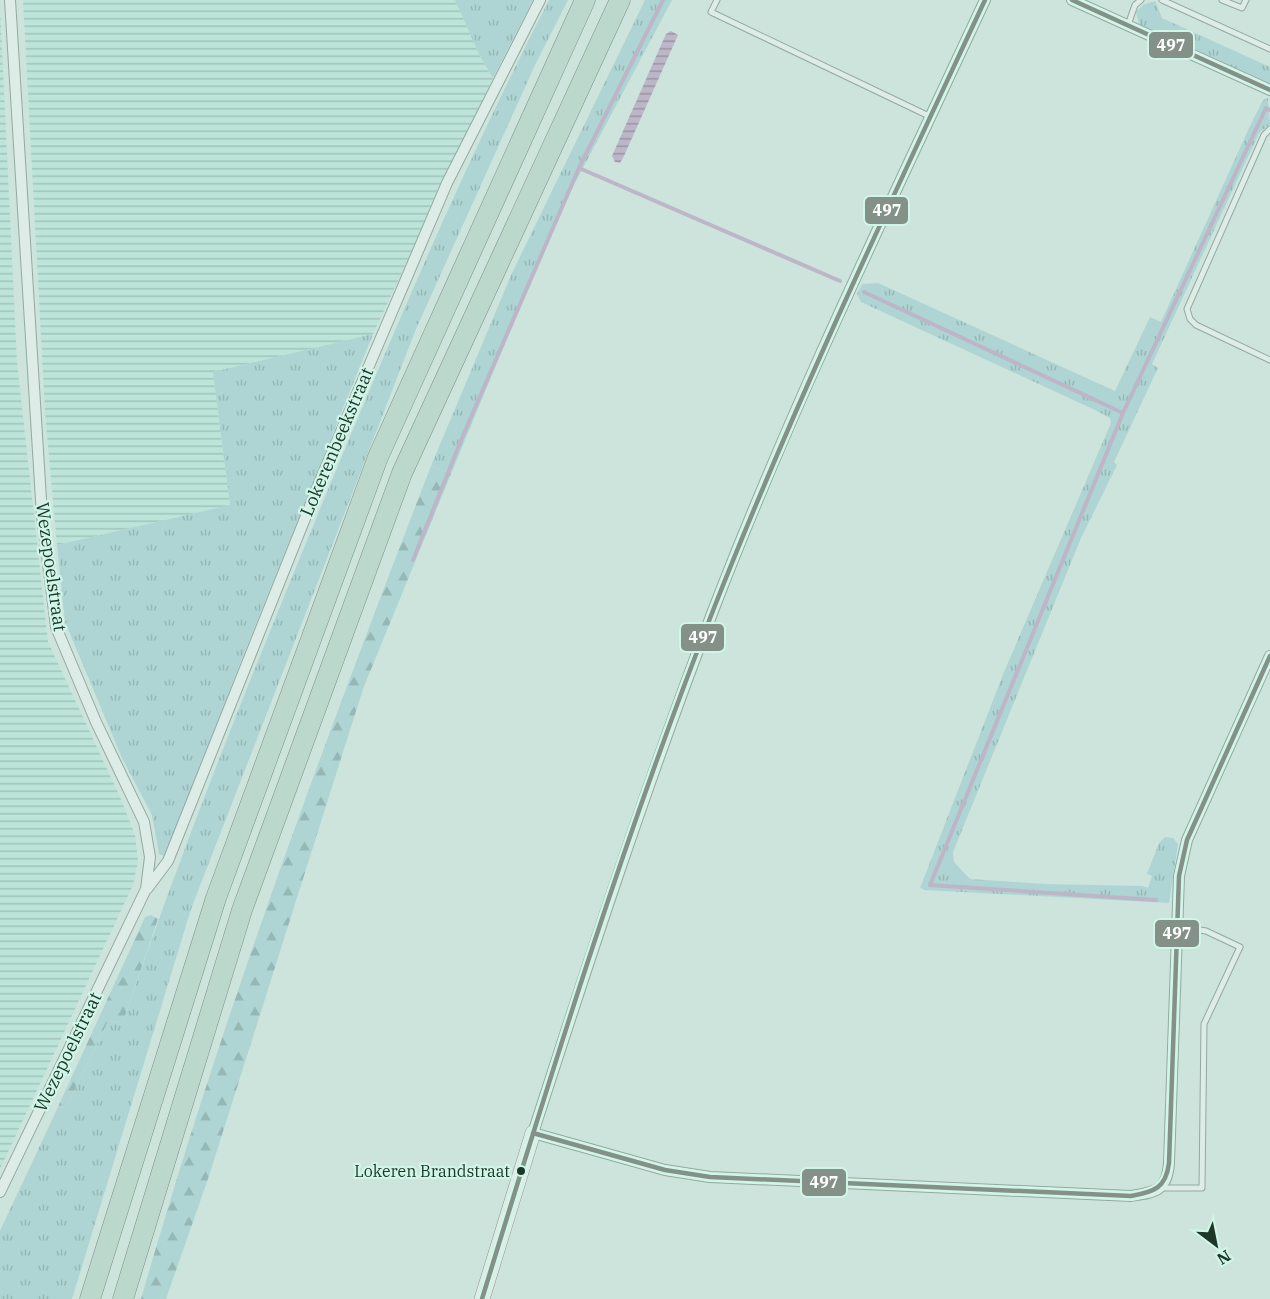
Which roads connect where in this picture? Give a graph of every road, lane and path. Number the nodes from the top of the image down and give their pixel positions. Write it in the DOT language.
graph roads {
  1 [pos="10,0"];
  2 [pos="540,0"];
  3 [pos="585,0"];
  4 [pos="620,0"];
  5 [pos="717,0"];
  6 [pos="985,0"];
  7 [pos="1072,0"];
  8 [pos="1141,0"];
  9 [pos="1162,0"];
  10 [pos="1222,0"];
  11 [pos="1246,0"];
  12 [pos="1128,25"];
  13 [pos="1270,49"];
  14 [pos="1270,90"];
  15 [pos="931,117"];
  16 [pos="1270,129"];
  17 [pos="1270,360"];
  18 [pos="1270,656"];
  19 [pos="146,889"];
  20 [pos="1177,926"];
  21 [pos="533,1133"];
  22 [pos="1161,1188"];
  23 [pos="0,1192"];
  24 [pos="90,1299"];
  25 [pos="123,1299"];
  26 [pos="482,1299"];
  1 -- 19 [label="street, Wezepoelstraat"];
  2 -- 19 [label="street, Lokerenbeekstraat"];
  3 -- 24 [label="highway"];
  4 -- 25 [label="highway"];
  5 -- 15 [label="lane"];
  6 -- 15 [label="street"];
  7 -- 12 [label="street"];
  8 -- 12 [label="lane"];
  9 -- 13 [label="lane"];
  10 -- 11 [label="lane"];
  12 -- 14 [label="street"];
  15 -- 21 [label="street"];
  16 -- 17 [label="lane"];
  18 -- 20 [label="street"];
  19 -- 23 [label="street, Wezepoelstraat"];
  20 -- 22 [label="street"];
  20 -- 22 [label="lane"];
  21 -- 22 [label="street"];
  21 -- 26 [label="street"];
}
